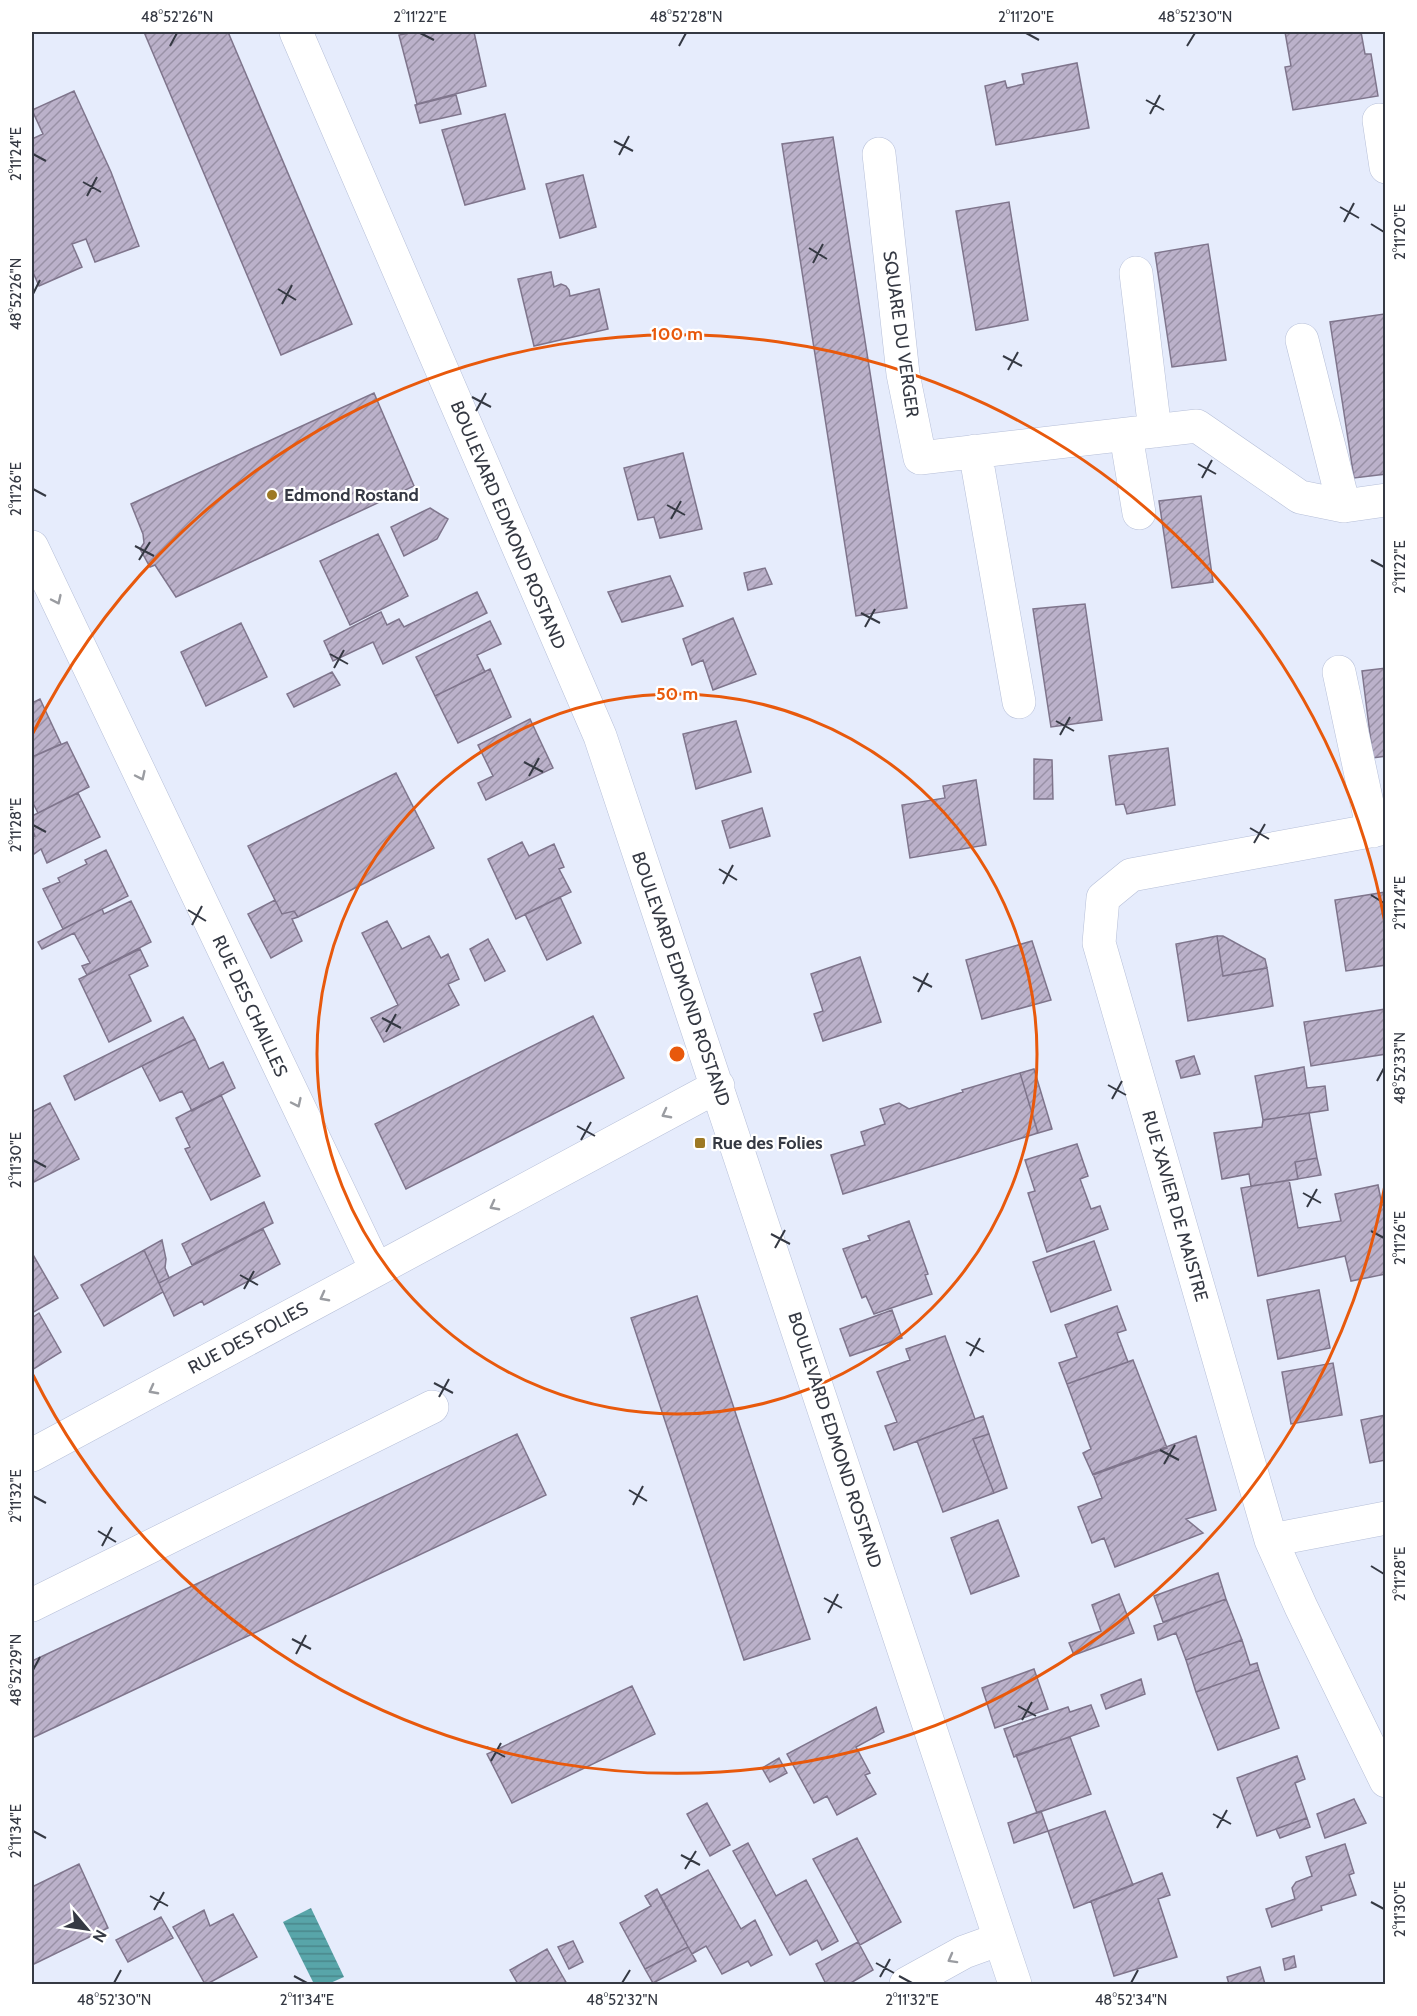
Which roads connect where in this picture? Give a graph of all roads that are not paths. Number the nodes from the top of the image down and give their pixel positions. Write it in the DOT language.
graph roads {
  1 [pos="296,32"];
  2 [pos="1379,120"];
  3 [pos="879,154"];
  4 [pos="1386,167"];
  5 [pos="1136,273"];
  6 [pos="1302,340"];
  7 [pos="1140,433"];
  8 [pos="975,452"];
  9 [pos="1386,500"];
  10 [pos="1344,506"];
  11 [pos="1139,513"];
  12 [pos="32,547"];
  13 [pos="1339,672"];
  14 [pos="1019,702"];
  15 [pos="1379,829"];
  16 [pos="718,1086"];
  17 [pos="376,1269"];
  18 [pos="432,1407"];
  19 [pos="32,1455"];
  20 [pos="1386,1518"];
  21 [pos="1271,1540"];
  22 [pos="32,1605"];
  23 [pos="1386,1781"];
  24 [pos="1000,1939"];
  25 [pos="906,1984"];
  26 [pos="1015,1984"];
  1 -- 16 [label="street, BOULEVARD EDMOND ROSTAND"];
  2 -- 4 [label="street"];
  3 -- 8 [label="street, SQUARE DU VERGER"];
  5 -- 7 [label="street"];
  6 -- 10 [label="street"];
  7 -- 8 [label="street, SQUARE DU VERGER"];
  7 -- 10 [label="street, SQUARE DU VERGER"];
  7 -- 11 [label="street"];
  8 -- 14 [label="street"];
  9 -- 10 [label="street, SQUARE DU VERGER"];
  12 -- 17 [label="street, RUE DES CHAILLES, one-way"];
  13 -- 15 [label="street"];
  15 -- 21 [label="street, RUE XAVIER DE MAISTRE"];
  16 -- 17 [label="street, RUE DES FOLIES, one-way"];
  16 -- 24 [label="street, BOULEVARD EDMOND ROSTAND"];
  17 -- 19 [label="street, RUE DES FOLIES, one-way"];
  18 -- 22 [label="street"];
  20 -- 21 [label="street"];
  21 -- 23 [label="street, RUE XAVIER DE MAISTRE"];
  24 -- 25 [label="street, one-way"];
  24 -- 26 [label="street, BOULEVARD EDMOND ROSTAND"];
}
